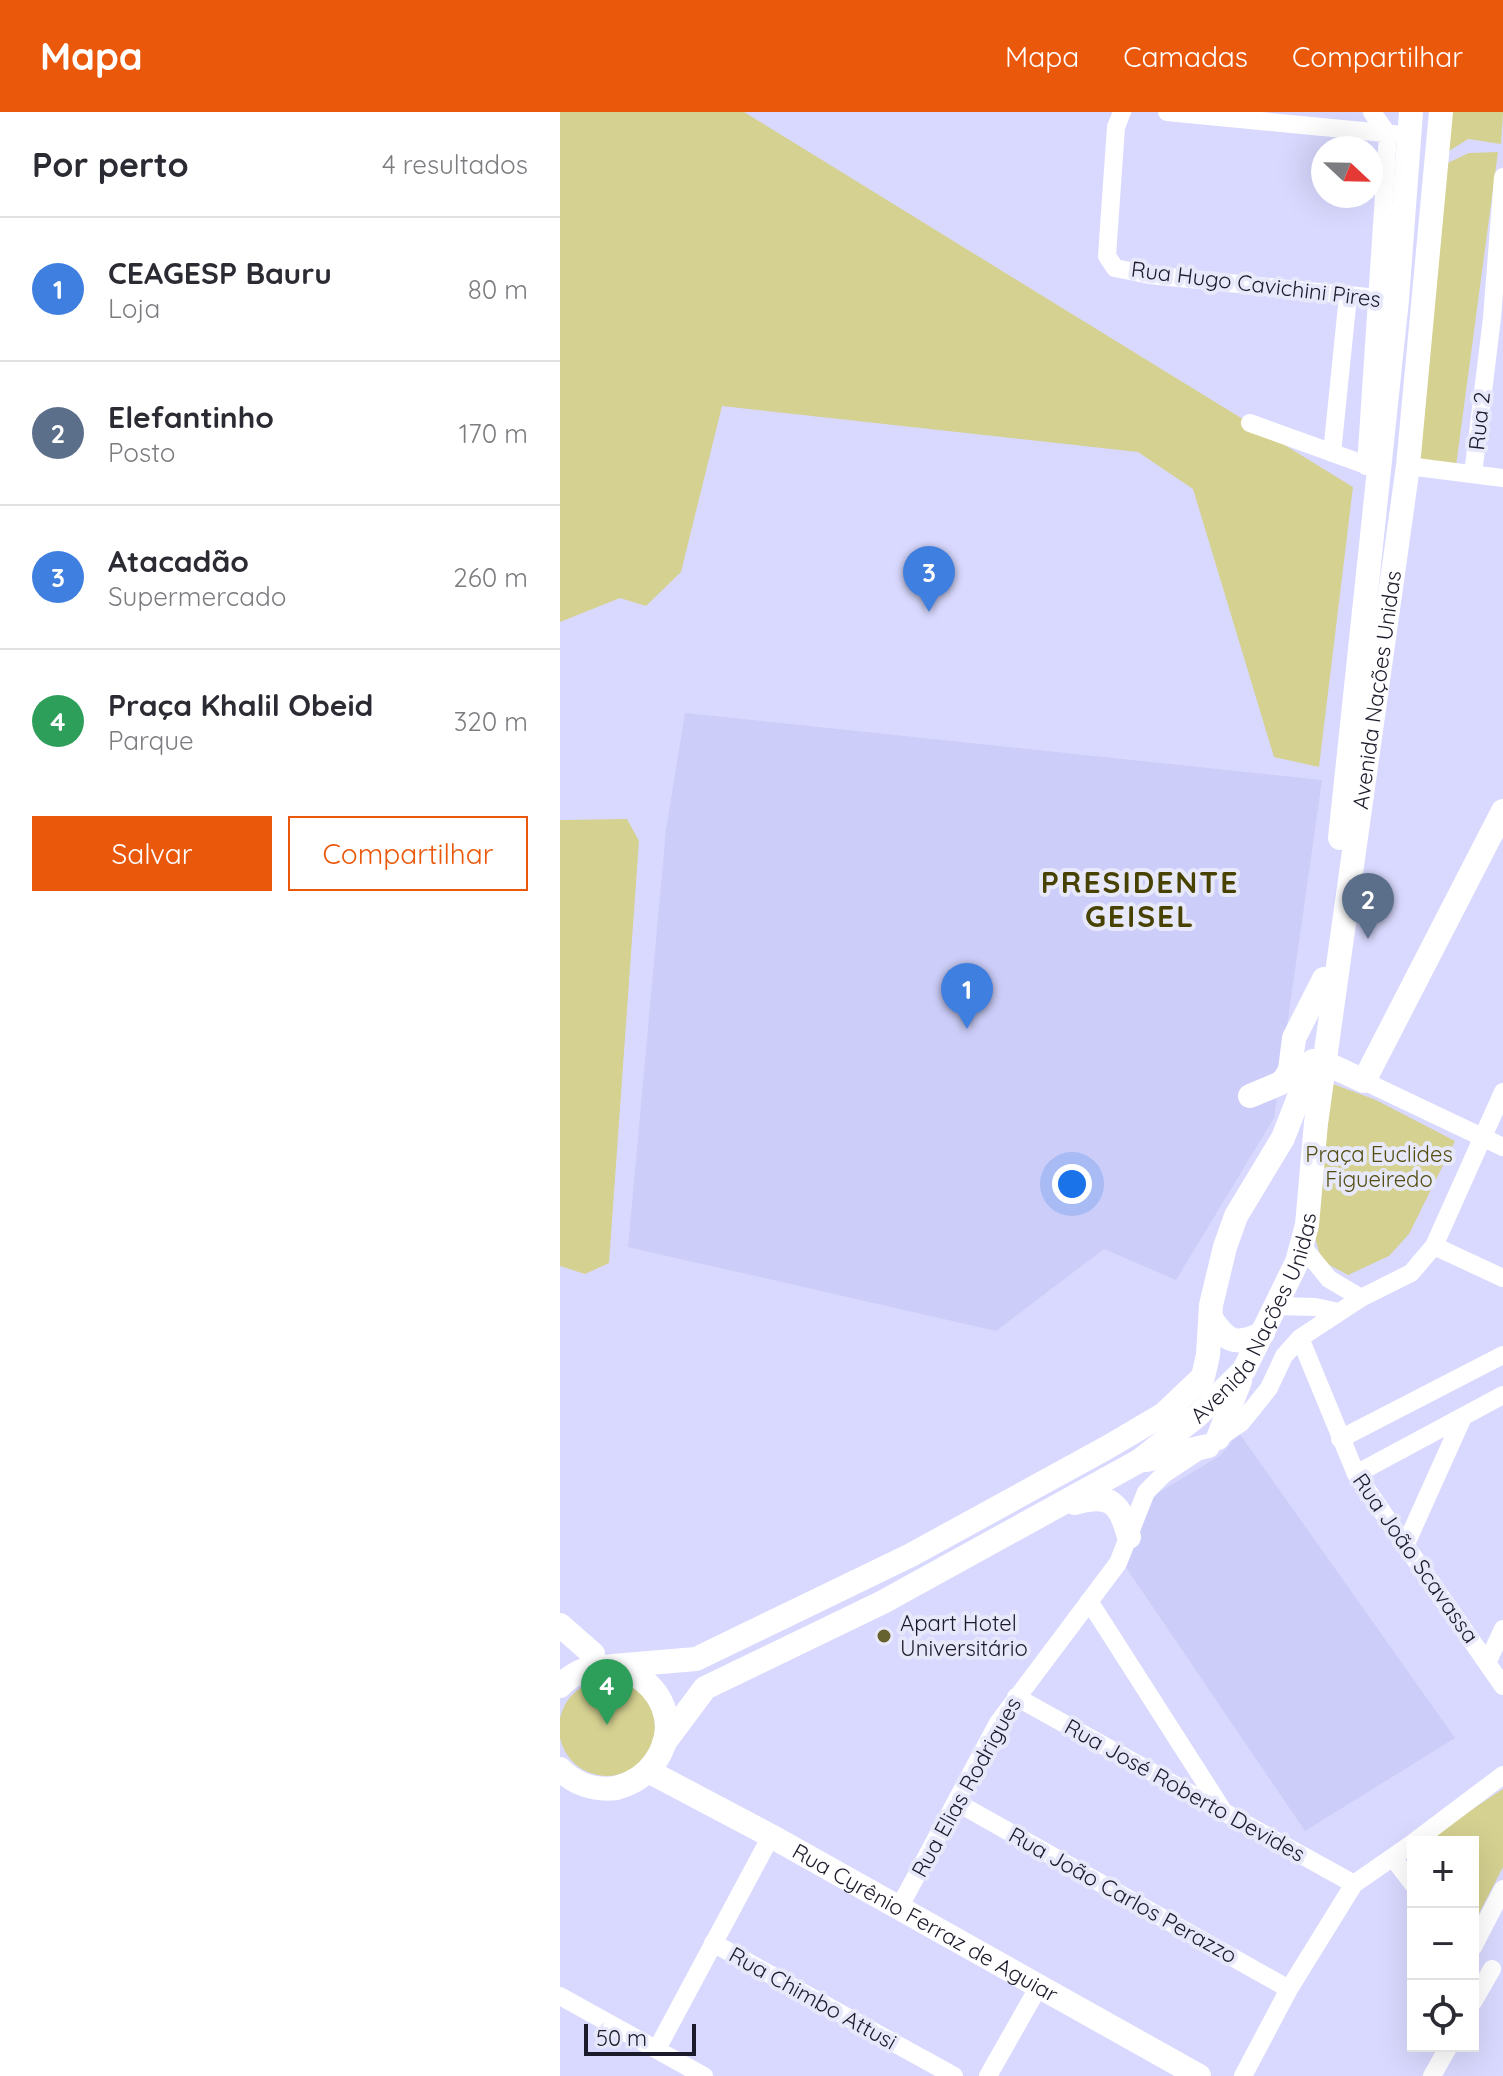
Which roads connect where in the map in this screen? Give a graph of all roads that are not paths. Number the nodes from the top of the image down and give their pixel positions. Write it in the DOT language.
graph roads {
  1 [pos="1122,112"];
  2 [pos="1167,112"];
  3 [pos="1372,112"];
  4 [pos="1441,112"];
  5 [pos="1403,126"];
  6 [pos="1503,177"];
  7 [pos="1348,296"];
  8 [pos="1387,300"];
  9 [pos="1497,318"];
  10 [pos="1250,423"];
  11 [pos="1332,453"];
  12 [pos="1408,466"];
  13 [pos="1373,468"];
  14 [pos="1473,474"];
  15 [pos="1503,478"];
  16 [pos="1503,811"];
  17 [pos="1324,979"];
  18 [pos="1325,1063"];
  19 [pos="1364,1081"];
  20 [pos="1503,1092"];
  21 [pos="1250,1096"];
  22 [pos="1481,1136"];
  23 [pos="1503,1147"];
  24 [pos="1261,1178"];
  25 [pos="1304,1235"];
  26 [pos="1434,1246"];
  27 [pos="1503,1278"];
  28 [pos="1361,1298"];
  29 [pos="1277,1306"];
  30 [pos="1339,1312"];
  31 [pos="1211,1318"];
  32 [pos="1263,1333"];
  33 [pos="1300,1338"];
  34 [pos="1503,1355"];
  35 [pos="1244,1370"];
  36 [pos="1503,1395"];
  37 [pos="1463,1417"];
  38 [pos="1340,1439"];
  39 [pos="1213,1442"];
  40 [pos="1139,1461"];
  41 [pos="1356,1474"];
  42 [pos="1053,1509"];
  43 [pos="1129,1537"];
  44 [pos="1405,1546"];
  45 [pos="1089,1601"];
  46 [pos="560,1625"];
  47 [pos="1503,1629"];
  48 [pos="1488,1661"];
  49 [pos="602,1667"];
  50 [pos="1502,1682"];
  51 [pos="560,1686"];
  52 [pos="1016,1697"];
  53 [pos="664,1743"];
  54 [pos="560,1769"];
  55 [pos="648,1771"];
  56 [pos="1503,1775"];
  57 [pos="560,1788"];
  58 [pos="595,1788"];
  59 [pos="956,1802"];
  60 [pos="1223,1812"];
  61 [pos="771,1836"];
  62 [pos="1421,1836"];
  63 [pos="1407,1847"];
  64 [pos="1393,1858"];
  65 [pos="1407,1876"];
  66 [pos="1354,1884"];
  67 [pos="1503,1889"];
  68 [pos="899,1908"];
  69 [pos="1479,1935"];
  70 [pos="713,1943"];
  71 [pos="1479,1961"];
  72 [pos="1497,1972"];
  73 [pos="1039,1986"];
  74 [pos="1289,1989"];
  75 [pos="1479,1994"];
  76 [pos="560,1996"];
  77 [pos="657,2049"];
  78 [pos="1446,2052"];
  79 [pos="704,2076"];
  80 [pos="954,2076"];
  81 [pos="988,2076"];
  82 [pos="1199,2076"];
  83 [pos="1243,2076"];
  84 [pos="1432,2076"];
  1 -- 7 [label="street, Rua Hugo Cavichini Pires"];
  2 -- 5 [label="street"];
  3 -- 5 [label="street"];
  4 -- 12 [label="main road, Avenida Nações Unidas"];
  5 -- 8 [label="main road, Avenida Nações Unidas"];
  6 -- 9 [label="street, Rua 2"];
  7 -- 8 [label="street, Rua Hugo Cavichini Pires"];
  7 -- 11 [label="street"];
  8 -- 13 [label="main road, Avenida Nações Unidas"];
  9 -- 14 [label="street, Rua 2"];
  10 -- 11 [label="street"];
  11 -- 13 [label="street"];
  12 -- 14 [label="street"];
  12 -- 18 [label="main road, Avenida Nações Unidas"];
  13 -- 17 [label="main road, Avenida Nações Unidas"];
  14 -- 15 [label="street"];
  16 -- 19 [label="main road"];
  17 -- 21 [label="main road"];
  17 -- 24 [label="main road, Avenida Nações Unidas"];
  18 -- 19 [label="main road"];
  18 -- 25 [label="main road, Avenida Nações Unidas"];
  19 -- 22 [label="street"];
  20 -- 22 [label="street"];
  22 -- 23 [label="street"];
  22 -- 26 [label="street"];
  24 -- 25 [label="main road"];
  24 -- 31 [label="main road, Avenida Nações Unidas"];
  25 -- 28 [label="street"];
  25 -- 29 [label="main road, Avenida Nações Unidas"];
  26 -- 27 [label="street"];
  26 -- 28 [label="street"];
  28 -- 30 [label="street"];
  29 -- 30 [label="street"];
  29 -- 32 [label="main road, Avenida Nações Unidas"];
  30 -- 33 [label="street"];
  31 -- 32 [label="main road"];
  31 -- 49 [label="main road, Avenida Nações Unidas"];
  32 -- 35 [label="main road, Avenida Nações Unidas"];
  33 -- 38 [label="street, Rua João Scavassa"];
  33 -- 39 [label="street, Rua Elias Rodrigues"];
  34 -- 38 [label="street"];
  35 -- 39 [label="main road"];
  35 -- 40 [label="main road, Avenida Nações Unidas"];
  36 -- 37 [label="street"];
  37 -- 41 [label="street"];
  37 -- 44 [label="street"];
  38 -- 41 [label="street, Rua João Scavassa"];
  39 -- 40 [label="main road"];
  39 -- 43 [label="street, Rua Elias Rodrigues"];
  40 -- 42 [label="main road, Avenida Nações Unidas"];
  41 -- 44 [label="street, Rua João Scavassa"];
  42 -- 43 [label="main road"];
  42 -- 53 [label="main road, Avenida Nações Unidas"];
  43 -- 45 [label="street, Rua Elias Rodrigues"];
  44 -- 48 [label="street, Rua João Scavassa"];
  45 -- 52 [label="street, Rua Elias Rodrigues"];
  45 -- 60 [label="street"];
  46 -- 49 [label="main road"];
  47 -- 48 [label="street"];
  48 -- 50 [label="street, Rua João Scavassa"];
  49 -- 51 [label="main road, Avenida Nações Unidas"];
  49 -- 53 [label="main road"];
  52 -- 59 [label="street, Rua Elias Rodrigues"];
  52 -- 60 [label="street, Rua José Roberto Devides"];
  53 -- 55 [label="main road, Avenida Nações Unidas"];
  54 -- 58 [label="main road"];
  55 -- 58 [label="main road"];
  55 -- 61 [label="main road, Rua Cyrênio Ferraz de Aguiar"];
  56 -- 62 [label="street"];
  57 -- 58 [label="main road"];
  59 -- 68 [label="street, Rua Elias Rodrigues"];
  59 -- 74 [label="street, Rua João Carlos Perazzo"];
  60 -- 66 [label="street, Rua José Roberto Devides"];
  61 -- 68 [label="main road, Rua Cyrênio Ferraz de Aguiar"];
  61 -- 70 [label="street"];
  63 -- 64 [label="street"];
  64 -- 65 [label="street"];
  64 -- 66 [label="street"];
  66 -- 74 [label="street"];
  67 -- 69 [label="street"];
  68 -- 73 [label="main road, Rua Cyrênio Ferraz de Aguiar"];
  70 -- 77 [label="street"];
  70 -- 80 [label="street, Rua Chimbo Attusi"];
  71 -- 72 [label="street"];
  72 -- 75 [label="street"];
  73 -- 81 [label="street"];
  73 -- 82 [label="main road, Rua Cyrênio Ferraz de Aguiar"];
  74 -- 83 [label="street"];
  76 -- 77 [label="street"];
  77 -- 79 [label="street"];
  78 -- 84 [label="street"];
}
